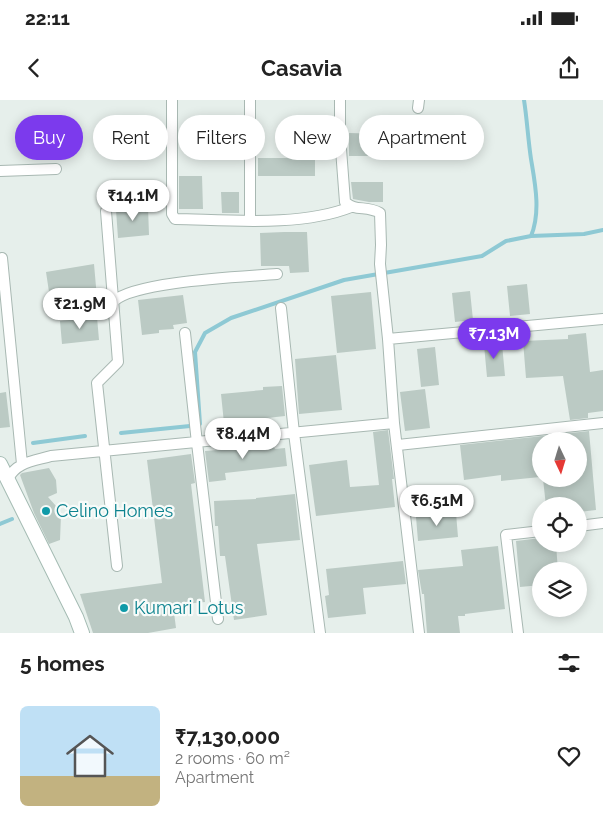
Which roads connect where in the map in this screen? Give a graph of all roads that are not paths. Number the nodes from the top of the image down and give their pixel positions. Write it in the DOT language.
graph roads {
  1 [pos="172,100"];
  2 [pos="250,100"];
  3 [pos="340,100"];
  4 [pos="56,169"];
  5 [pos="0,171"];
  6 [pos="351,207"];
  7 [pos="106,211"];
  8 [pos="250,220"];
  9 [pos="2,258"];
  10 [pos="277,274"];
  11 [pos="114,300"];
  12 [pos="281,308"];
  13 [pos="603,319"];
  14 [pos="185,333"];
  15 [pos="388,340"];
  16 [pos="394,423"];
  17 [pos="603,423"];
  18 [pos="294,433"];
  19 [pos="196,443"];
  20 [pos="398,446"];
  21 [pos="104,451"];
  22 [pos="0,464"];
  23 [pos="22,464"];
  24 [pos="8,479"];
  25 [pos="603,523"];
  26 [pos="587,525"];
  27 [pos="532,532"];
  28 [pos="117,566"];
  29 [pos="218,619"];
  30 [pos="82,633"];
  31 [pos="320,633"];
  32 [pos="419,633"];
  33 [pos="518,633"];
  1 -- 8 [label="street"];
  2 -- 8 [label="street"];
  3 -- 6 [label="street"];
  4 -- 5 [label="street"];
  6 -- 8 [label="street"];
  6 -- 15 [label="street"];
  7 -- 11 [label="street"];
  9 -- 23 [label="street"];
  10 -- 11 [label="street"];
  11 -- 21 [label="street"];
  12 -- 18 [label="street"];
  13 -- 15 [label="street"];
  14 -- 19 [label="street"];
  15 -- 16 [label="street"];
  16 -- 18 [label="street"];
  16 -- 20 [label="street"];
  17 -- 20 [label="street"];
  18 -- 19 [label="street"];
  18 -- 31 [label="street"];
  19 -- 21 [label="street"];
  19 -- 29 [label="street"];
  20 -- 32 [label="street"];
  21 -- 23 [label="street"];
  21 -- 28 [label="street"];
  22 -- 24 [label="street"];
  23 -- 24 [label="street"];
  24 -- 30 [label="street"];
  25 -- 26 [label="street"];
  27 -- 33 [label="street"];
}
